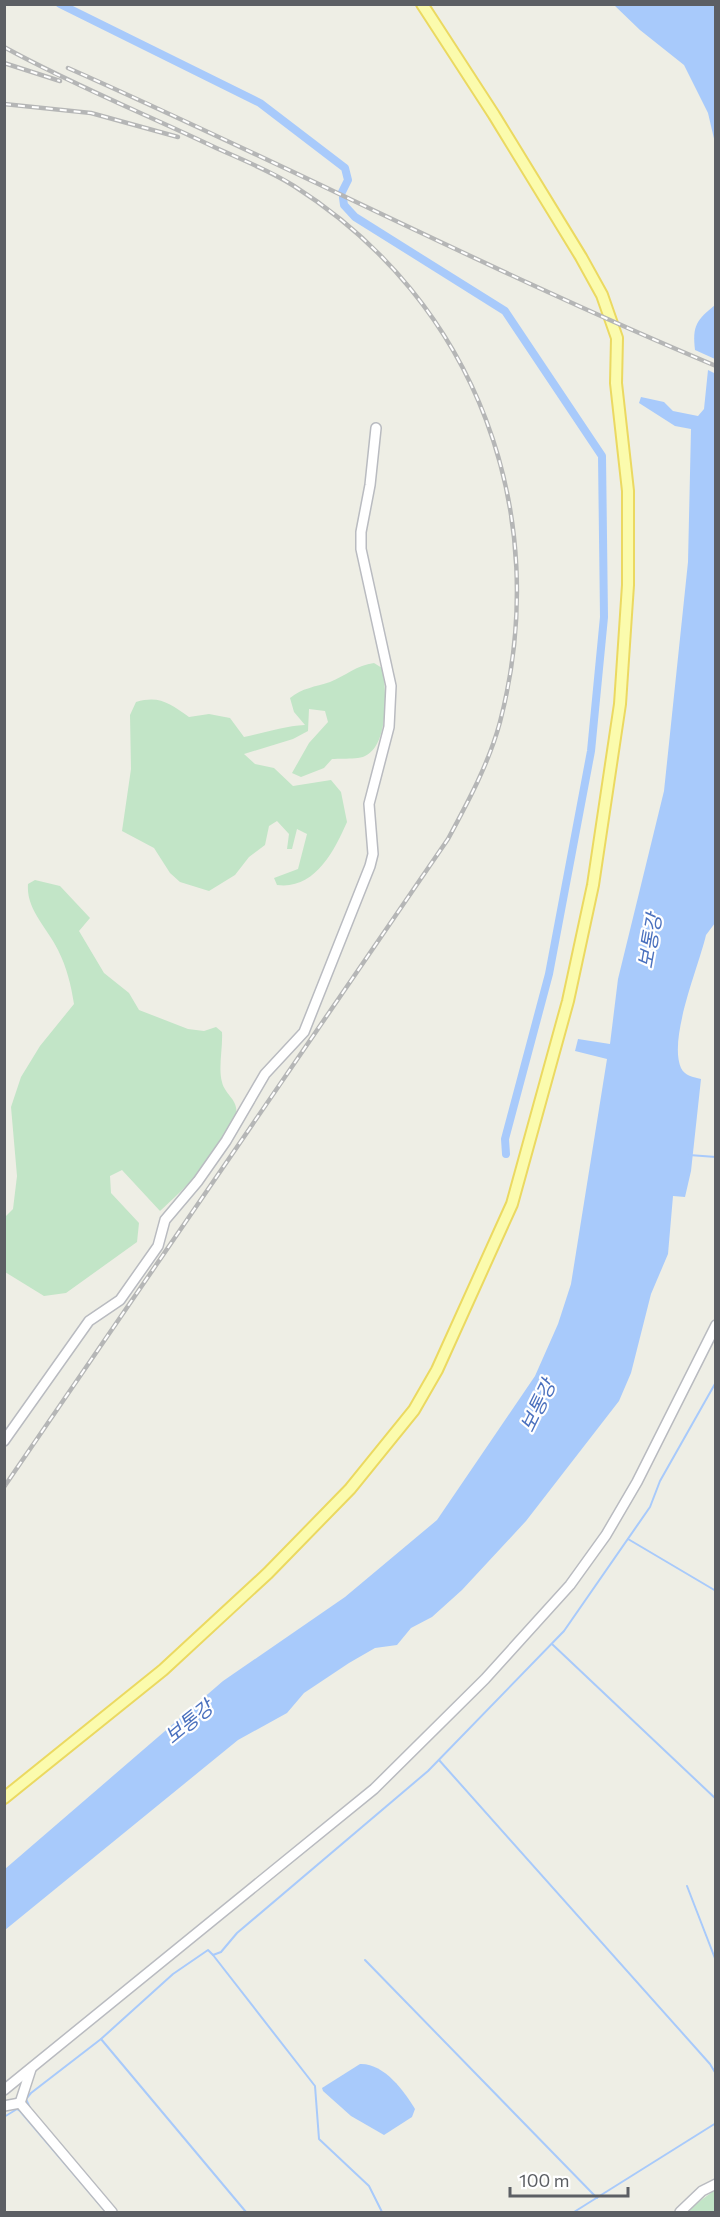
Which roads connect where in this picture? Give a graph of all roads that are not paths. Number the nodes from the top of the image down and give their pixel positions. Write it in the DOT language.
graph roads {
  1 [pos="422,4"];
  2 [pos="376,428"];
  3 [pos="716,1325"];
  4 [pos="4,1441"];
  5 [pos="4,1798"];
  6 [pos="32,2067"];
  7 [pos="4,2090"];
  8 [pos="20,2103"];
  9 [pos="4,2106"];
  10 [pos="716,2184"];
  11 [pos="112,2212"];
  12 [pos="680,2212"];
  1 -- 5 [label="main road"];
  2 -- 4 [label="street"];
  3 -- 6 [label="street"];
  6 -- 7 [label="street"];
  6 -- 8 [label="street"];
  8 -- 9 [label="street"];
  8 -- 11 [label="street"];
  10 -- 12 [label="street"];
}
